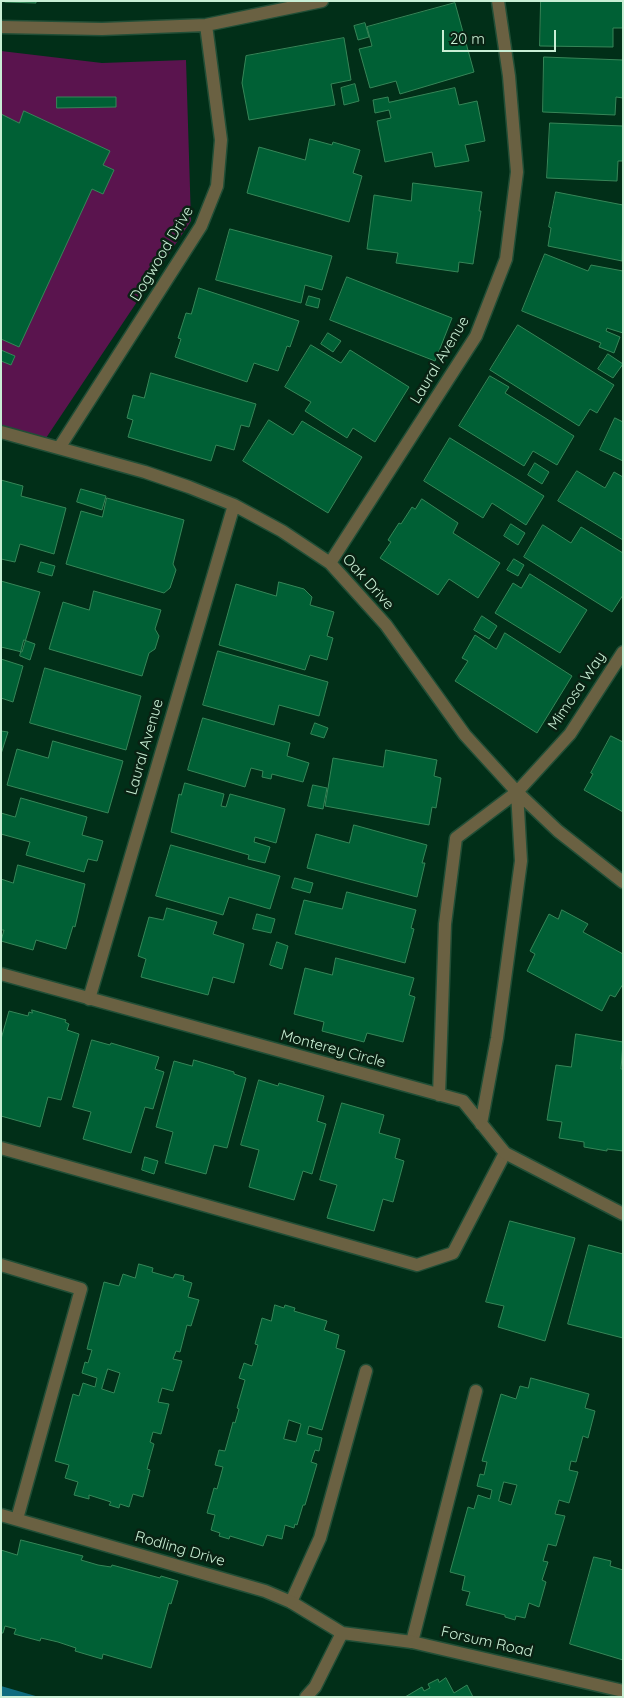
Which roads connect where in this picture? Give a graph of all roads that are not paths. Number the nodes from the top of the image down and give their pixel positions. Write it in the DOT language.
graph roads {
  1 [pos="322,1"];
  2 [pos="498,1"];
  3 [pos="206,25"];
  4 [pos="1,27"];
  5 [pos="1,432"];
  6 [pos="59,448"];
  7 [pos="234,505"];
  8 [pos="330,563"];
  9 [pos="623,652"];
  10 [pos="517,792"];
  11 [pos="623,882"];
  12 [pos="1,974"];
  13 [pos="89,999"];
  14 [pos="440,1094"];
  15 [pos="481,1124"];
  16 [pos="1,1148"];
  17 [pos="505,1153"];
  18 [pos="623,1214"];
  19 [pos="1,1265"];
  20 [pos="366,1371"];
  21 [pos="476,1391"];
  22 [pos="1,1515"];
  23 [pos="16,1519"];
  24 [pos="291,1602"];
  25 [pos="342,1633"];
  26 [pos="412,1642"];
  27 [pos="623,1691"];
  28 [pos="313,1694"];
  1 -- 3 [label="street"];
  2 -- 8 [label="street, Laural Avenue"];
  3 -- 4 [label="street"];
  3 -- 6 [label="street, Dogwood Drive"];
  5 -- 6 [label="street, Oak Drive"];
  6 -- 7 [label="street, Oak Drive"];
  7 -- 8 [label="street, Oak Drive"];
  7 -- 13 [label="street, Laural Avenue"];
  8 -- 10 [label="street, Oak Drive"];
  9 -- 10 [label="street, Mimosa Way"];
  10 -- 11 [label="street, Oak Drive"];
  10 -- 14 [label="street, Mimosa Way"];
  10 -- 15 [label="street"];
  12 -- 13 [label="street, Monterey Circle"];
  13 -- 14 [label="street, Monterey Circle"];
  14 -- 15 [label="street, Monterey Circle"];
  15 -- 17 [label="street, Monterey Circle"];
  16 -- 17 [label="street"];
  17 -- 18 [label="street, Monterey Circle"];
  19 -- 23 [label="street"];
  20 -- 24 [label="street"];
  21 -- 26 [label="street"];
  22 -- 23 [label="street, Rodling Drive"];
  23 -- 24 [label="street, Rodling Drive"];
  24 -- 25 [label="street, Rodling Drive"];
  25 -- 26 [label="street, Forsum Road"];
  25 -- 28 [label="street"];
  26 -- 27 [label="street, Forsum Road"];
}
